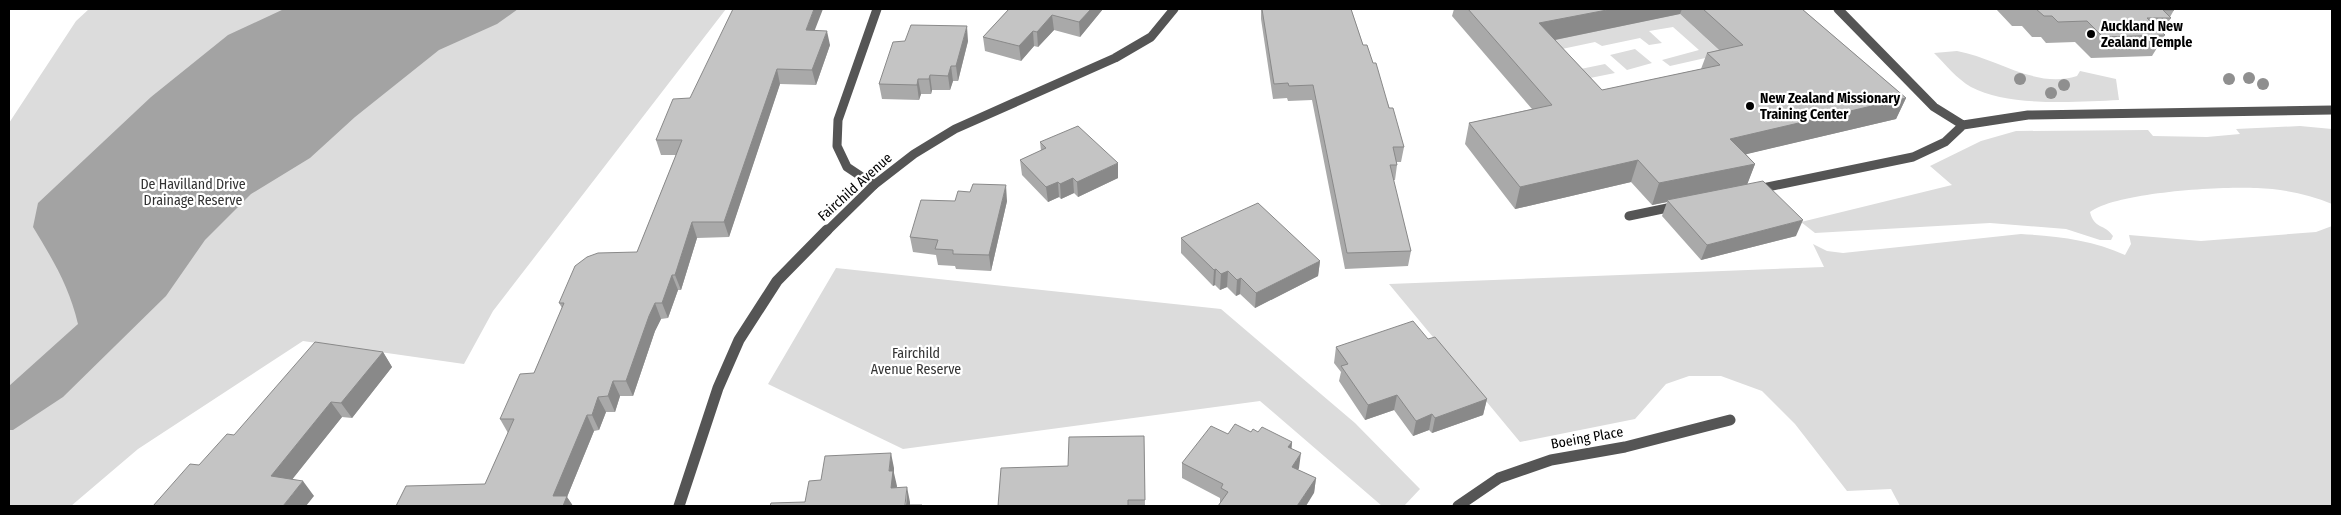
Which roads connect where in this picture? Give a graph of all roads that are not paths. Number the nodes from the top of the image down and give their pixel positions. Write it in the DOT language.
graph roads {
  1 [pos="877,9"];
  2 [pos="1174,9"];
  3 [pos="1838,9"];
  4 [pos="2332,110"];
  5 [pos="1963,125"];
  6 [pos="874,185"];
  7 [pos="1747,192"];
  8 [pos="1688,204"];
  9 [pos="1630,216"];
  10 [pos="1730,420"];
  11 [pos="679,506"];
  12 [pos="1458,506"];
  1 -- 6 [label="street"];
  2 -- 6 [label="street, Fairchild Avenue"];
  3 -- 5 [label="street"];
  4 -- 5 [label="street"];
  5 -- 7 [label="street"];
  6 -- 11 [label="street, Fairchild Avenue"];
  8 -- 9 [label="street"];
  10 -- 12 [label="street, Boeing Place"];
}
